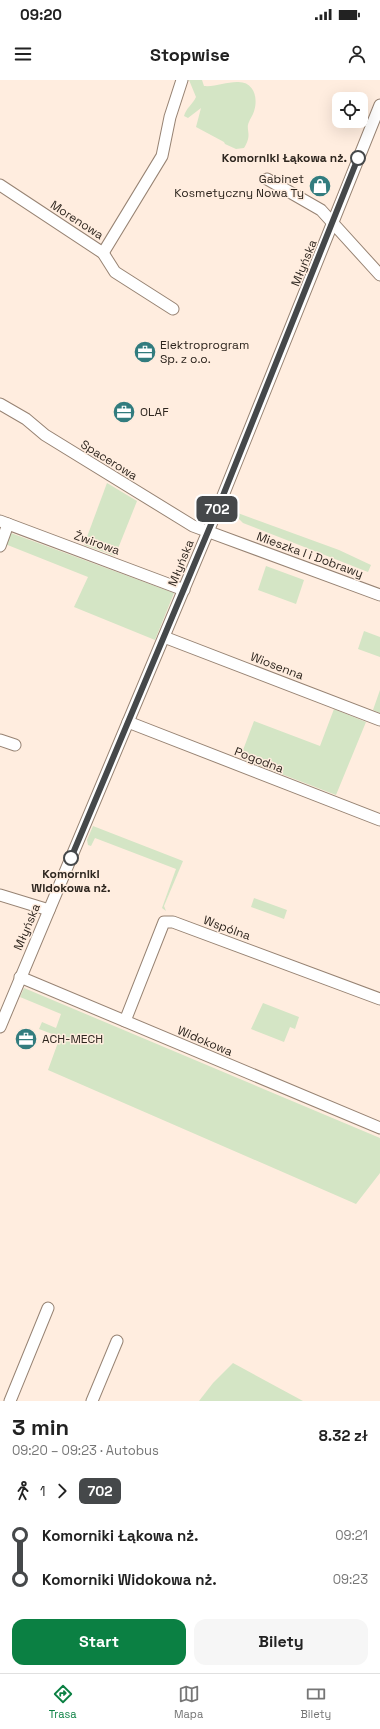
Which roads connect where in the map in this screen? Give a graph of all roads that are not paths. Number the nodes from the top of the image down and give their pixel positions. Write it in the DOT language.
graph roads {
  1 [pos="182,80"];
  2 [pos="380,105"];
  3 [pos="267,179"];
  4 [pos="0,185"];
  5 [pos="334,222"];
  6 [pos="103,253"];
  7 [pos="380,275"];
  8 [pos="173,309"];
  9 [pos="0,404"];
  10 [pos="4,523"];
  11 [pos="208,532"];
  12 [pos="0,546"];
  13 [pos="184,590"];
  14 [pos="380,595"];
  15 [pos="164,637"];
  16 [pos="380,720"];
  17 [pos="128,722"];
  18 [pos="0,740"];
  19 [pos="14,745"];
  20 [pos="380,820"];
  21 [pos="0,895"];
  22 [pos="49,910"];
  23 [pos="20,978"];
  24 [pos="5,999"];
  25 [pos="380,999"];
  26 [pos="125,1021"];
  27 [pos="0,1027"];
  28 [pos="380,1128"];
  29 [pos="48,1308"];
  30 [pos="117,1341"];
  31 [pos="10,1401"];
  32 [pos="92,1401"];
  1 -- 6 [label="street"];
  2 -- 5 [label="street, Młyńska"];
  3 -- 5 [label="street"];
  4 -- 6 [label="street, Morenowa"];
  5 -- 7 [label="street"];
  5 -- 11 [label="street, Młyńska"];
  6 -- 8 [label="street, Morenowa"];
  9 -- 11 [label="street, Spacerowa"];
  10 -- 12 [label="street"];
  10 -- 13 [label="street, Żwirowa"];
  11 -- 13 [label="street, Młyńska"];
  11 -- 14 [label="street, Mieszka I i Dobrawy"];
  13 -- 15 [label="street, Młyńska"];
  15 -- 16 [label="street, Wiosenna"];
  15 -- 17 [label="street, Młyńska"];
  17 -- 20 [label="street, Pogodna"];
  17 -- 22 [label="street, Młyńska"];
  18 -- 19 [label="street"];
  21 -- 22 [label="street"];
  22 -- 23 [label="street, Młyńska"];
  23 -- 24 [label="street, Młyńska"];
  23 -- 26 [label="street, Widokowa"];
  24 -- 27 [label="street, Młyńska"];
  25 -- 26 [label="street, Wspólna"];
  26 -- 28 [label="street, Widokowa"];
  29 -- 31 [label="street"];
  30 -- 32 [label="street"];
}
